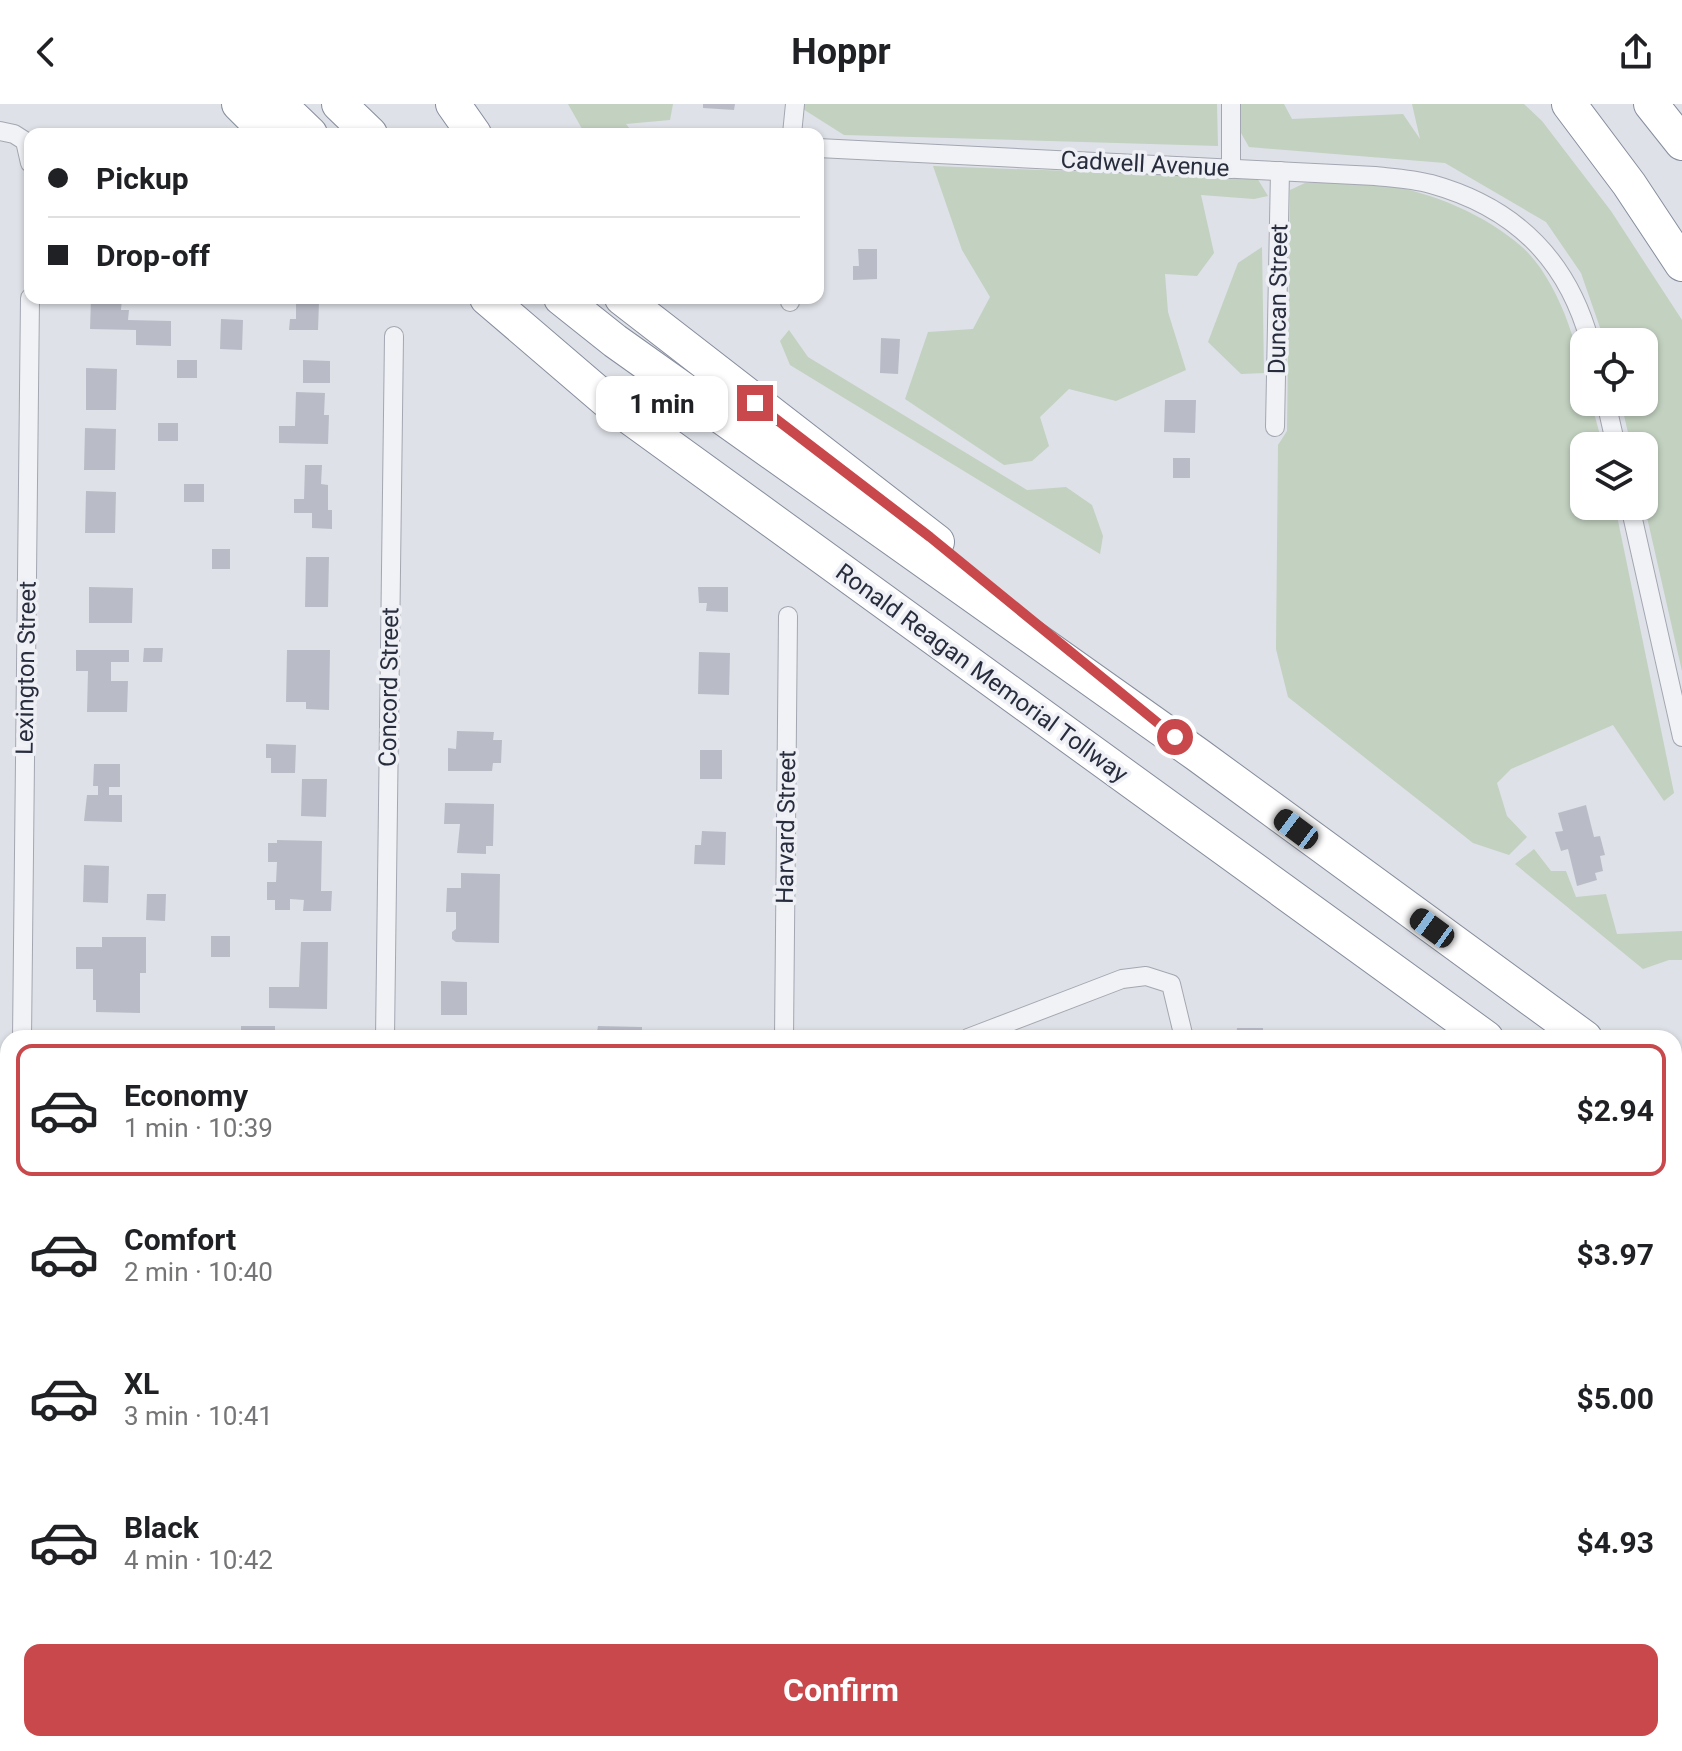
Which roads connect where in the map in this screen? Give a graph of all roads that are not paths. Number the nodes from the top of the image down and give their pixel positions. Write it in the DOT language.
graph roads {
  1 [pos="239,104"];
  2 [pos="279,104"];
  3 [pos="339,104"];
  4 [pos="453,104"];
  5 [pos="795,104"];
  6 [pos="1231,104"];
  7 [pos="1569,104"];
  8 [pos="1651,104"];
  9 [pos="263,128"];
  10 [pos="304,128"];
  11 [pos="364,128"];
  12 [pos="470,128"];
  13 [pos="793,128"];
  14 [pos="0,131"];
  15 [pos="24,140"];
  16 [pos="1682,143"];
  17 [pos="824,148"];
  18 [pos="1231,169"];
  19 [pos="1280,171"];
  20 [pos="1682,264"];
  21 [pos="30,304"];
  22 [pos="470,304"];
  23 [pos="494,304"];
  24 [pos="569,304"];
  25 [pos="630,304"];
  26 [pos="1584,328"];
  27 [pos="394,336"];
  28 [pos="606,400"];
  29 [pos="1275,427"];
  30 [pos="1633,520"];
  31 [pos="788,616"];
  32 [pos="1682,737"];
  33 [pos="1198,755"];
  34 [pos="22,1030"];
  35 [pos="385,1030"];
  36 [pos="784,1030"];
  37 [pos="989,1030"];
  38 [pos="1182,1030"];
  39 [pos="1475,1030"];
  40 [pos="1574,1030"];
  1 -- 9 [label="highway"];
  2 -- 10 [label="highway"];
  3 -- 11 [label="highway"];
  4 -- 12 [label="highway"];
  5 -- 13 [label="street"];
  6 -- 18 [label="street"];
  7 -- 20 [label="highway"];
  8 -- 16 [label="highway"];
  14 -- 15 [label="street"];
  17 -- 18 [label="street, Cadwell Avenue"];
  18 -- 19 [label="street, Cadwell Avenue"];
  19 -- 26 [label="street, Cadwell Avenue"];
  19 -- 29 [label="street, Duncan Street"];
  21 -- 34 [label="street, Lexington Street"];
  22 -- 28 [label="highway"];
  23 -- 28 [label="highway, Ronald Reagan Memorial Tollway"];
  24 -- 33 [label="highway"];
  25 -- 33 [label="highway"];
  27 -- 35 [label="street, Concord Street"];
  28 -- 39 [label="highway, Ronald Reagan Memorial Tollway"];
  30 -- 32 [label="street"];
  31 -- 36 [label="street, Harvard Street"];
  33 -- 40 [label="highway"];
  37 -- 38 [label="street"];
}
